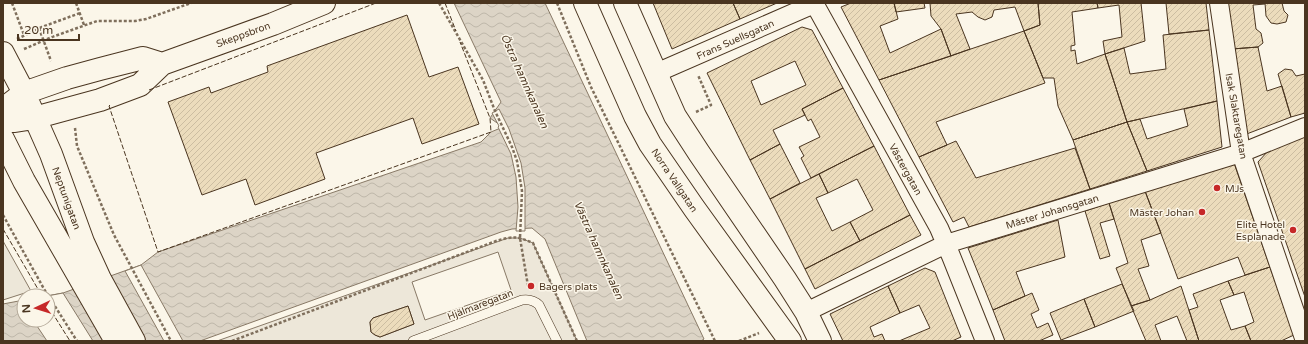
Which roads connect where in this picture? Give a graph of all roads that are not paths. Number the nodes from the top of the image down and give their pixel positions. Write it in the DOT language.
graph roads {
  1 [pos="324,3"];
  2 [pos="585,3"];
  3 [pos="625,3"];
  4 [pos="1219,3"];
  5 [pos="814,4"];
  6 [pos="8,47"];
  7 [pos="162,64"];
  8 [pos="656,73"];
  9 [pos="24,93"];
  10 [pos="3,109"];
  11 [pos="34,118"];
  12 [pos="3,120"];
  13 [pos="1305,127"];
  14 [pos="3,139"];
  15 [pos="1241,153"];
  16 [pos="949,250"];
  17 [pos="92,282"];
  18 [pos="806,312"];
  19 [pos="116,341"];
  20 [pos="134,341"];
  21 [pos="413,341"];
  22 [pos="556,341"];
  23 [pos="790,341"];
  24 [pos="820,341"];
  25 [pos="985,341"];
  26 [pos="1305,341"];
  1 -- 7 [label="street, Skeppsbron"];
  2 -- 23 [label="street, Norra Vallgatan"];
  3 -- 8 [label="street"];
  4 -- 15 [label="street, Isak Slaktaregatan"];
  5 -- 8 [label="street, Frans Suellsgatan"];
  5 -- 16 [label="street, Västergatan"];
  6 -- 9 [label="street, Neptunigatan"];
  7 -- 9 [label="street"];
  7 -- 11 [label="street, Skeppsbron"];
  8 -- 18 [label="street"];
  9 -- 10 [label="street"];
  9 -- 11 [label="street, Neptunigatan"];
  11 -- 12 [label="street, Skeppsbron"];
  11 -- 17 [label="street, Neptunigatan"];
  13 -- 15 [label="street, Mäster Johansgatan"];
  14 -- 17 [label="street, Neptunigatan"];
  15 -- 16 [label="street, Mäster Johansgatan"];
  15 -- 26 [label="street, Isak Slaktaregatan"];
  16 -- 18 [label="street, Mäster Johansgatan"];
  16 -- 25 [label="street, Västergatan"];
  17 -- 19 [label="street, Neptunigatan"];
  17 -- 20 [label="street, Neptunigatan"];
  18 -- 24 [label="street"];
  21 -- 22 [label="lane, Hjälmaregatan"];
}
